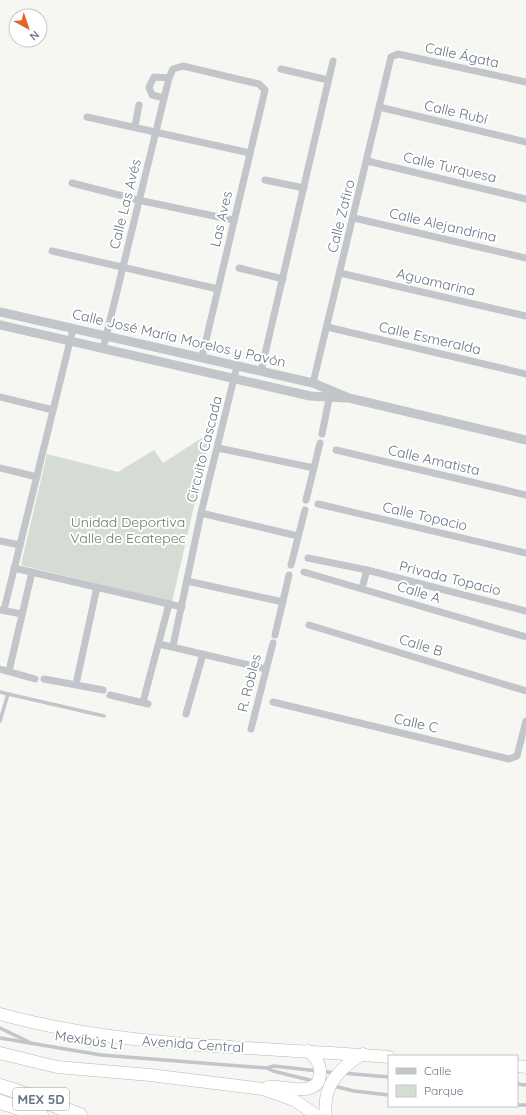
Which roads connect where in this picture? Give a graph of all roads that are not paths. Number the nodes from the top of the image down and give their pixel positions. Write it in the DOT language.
graph roads {
  1 [pos="393,55"];
  2 [pos="333,61"];
  3 [pos="281,69"];
  4 [pos="169,78"];
  5 [pos="328,80"];
  6 [pos="526,82"];
  7 [pos="264,87"];
  8 [pos="164,98"];
  9 [pos="139,105"];
  10 [pos="379,108"];
  11 [pos="88,117"];
  12 [pos="135,126"];
  13 [pos="156,132"];
  14 [pos="526,142"];
  15 [pos="250,152"];
  16 [pos="368,161"];
  17 [pos="265,180"];
  18 [pos="72,183"];
  19 [pos="304,188"];
  20 [pos="526,199"];
  21 [pos="138,200"];
  22 [pos="354,218"];
  23 [pos="233,220"];
  24 [pos="52,250"];
  25 [pos="526,258"];
  26 [pos="123,266"];
  27 [pos="240,268"];
  28 [pos="340,273"];
  29 [pos="283,279"];
  30 [pos="218,289"];
  31 [pos="0,312"];
  32 [pos="526,316"];
  33 [pos="0,325"];
  34 [pos="327,327"];
  35 [pos="73,329"];
  36 [pos="106,337"];
  37 [pos="70,341"];
  38 [pos="103,349"];
  39 [pos="202,357"];
  40 [pos="237,366"];
  41 [pos="261,371"];
  42 [pos="526,374"];
  43 [pos="234,379"];
  44 [pos="313,384"];
  45 [pos="330,394"];
  46 [pos="0,397"];
  47 [pos="53,410"];
  48 [pos="322,434"];
  49 [pos="526,440"];
  50 [pos="320,443"];
  51 [pos="218,448"];
  52 [pos="336,450"];
  53 [pos="0,468"];
  54 [pos="314,468"];
  55 [pos="37,477"];
  56 [pos="526,495"];
  57 [pos="306,500"];
  58 [pos="318,504"];
  59 [pos="305,510"];
  60 [pos="202,513"];
  61 [pos="298,536"];
  62 [pos="0,541"];
  63 [pos="20,545"];
  64 [pos="526,553"];
  65 [pos="308,558"];
  66 [pos="291,565"];
  67 [pos="14,568"];
  68 [pos="367,570"];
  69 [pos="32,572"];
  70 [pos="304,572"];
  71 [pos="289,575"];
  72 [pos="188,581"];
  73 [pos="97,587"];
  74 [pos="362,588"];
  75 [pos="283,602"];
  76 [pos="169,604"];
  77 [pos="182,608"];
  78 [pos="2,610"];
  79 [pos="526,611"];
  80 [pos="22,614"];
  81 [pos="309,625"];
  82 [pos="275,635"];
  83 [pos="526,637"];
  84 [pos="273,643"];
  85 [pos="158,644"];
  86 [pos="173,646"];
  87 [pos="203,654"];
  88 [pos="266,669"];
  89 [pos="0,670"];
  90 [pos="9,671"];
  91 [pos="35,679"];
  92 [pos="44,679"];
  93 [pos="76,684"];
  94 [pos="103,690"];
  95 [pos="526,691"];
  96 [pos="0,692"];
  97 [pos="8,694"];
  98 [pos="110,695"];
  99 [pos="273,702"];
  100 [pos="186,714"];
  101 [pos="104,716"];
  102 [pos="0,721"];
  103 [pos="526,721"];
  104 [pos="251,729"];
  105 [pos="0,1014"];
  106 [pos="0,1028"];
  107 [pos="0,1038"];
  108 [pos="29,1042"];
  109 [pos="308,1051"];
  110 [pos="0,1053"];
  111 [pos="363,1054"];
  112 [pos="388,1057"];
  113 [pos="267,1068"];
  114 [pos="338,1073"];
  115 [pos="318,1077"];
  116 [pos="388,1077"];
  117 [pos="329,1085"];
  118 [pos="0,1086"];
  119 [pos="263,1089"];
  120 [pos="388,1095"];
  121 [pos="0,1102"];
  122 [pos="41,1115"];
  123 [pos="80,1115"];
  124 [pos="316,1115"];
  125 [pos="326,1115"];
  1 -- 6 [label="street, Calle Ágata"];
  1 -- 10 [label="street, Calle Zafiro"];
  2 -- 5 [label="street"];
  3 -- 5 [label="street"];
  4 -- 7 [label="street, Calle Las Avés"];
  4 -- 8 [label="street, Calle Las Avés"];
  4 -- 8 [label="street"];
  5 -- 19 [label="street"];
  7 -- 15 [label="street, Las Aves"];
  8 -- 13 [label="street, Calle Las Avés"];
  9 -- 12 [label="street"];
  10 -- 14 [label="street, Calle Rubí"];
  10 -- 16 [label="street, Calle Zafiro"];
  11 -- 12 [label="street"];
  12 -- 13 [label="street"];
  13 -- 15 [label="street"];
  13 -- 21 [label="street, Calle Las Avés"];
  15 -- 23 [label="street, Las Aves"];
  16 -- 20 [label="street, Calle Turquesa"];
  16 -- 22 [label="street, Calle Zafiro"];
  17 -- 19 [label="street"];
  18 -- 21 [label="street"];
  19 -- 29 [label="street"];
  21 -- 23 [label="street"];
  21 -- 26 [label="street, Calle Las Avés"];
  22 -- 25 [label="street, Calle Alejandrina"];
  22 -- 28 [label="street, Calle Zafiro"];
  23 -- 30 [label="street, Las Aves"];
  24 -- 26 [label="street"];
  26 -- 30 [label="street"];
  26 -- 36 [label="street, Calle Las Avés"];
  27 -- 29 [label="street"];
  28 -- 32 [label="street, Aguamarina"];
  28 -- 34 [label="street, Calle Zafiro"];
  29 -- 41 [label="street"];
  30 -- 39 [label="street, Las Aves"];
  31 -- 35 [label="street, Calle José María Morelos y Pavón"];
  33 -- 37 [label="street, Calle José María Morelos y Pavón"];
  34 -- 42 [label="street, Calle Esmeralda"];
  34 -- 44 [label="street, Calle Zafiro"];
  35 -- 36 [label="street, Calle José María Morelos y Pavón"];
  35 -- 37 [label="street"];
  36 -- 38 [label="street, Calle Las Avés"];
  36 -- 39 [label="street, Calle José María Morelos y Pavón"];
  37 -- 38 [label="street, Calle José María Morelos y Pavón"];
  37 -- 47 [label="street"];
  38 -- 43 [label="street, Calle José María Morelos y Pavón"];
  39 -- 40 [label="street, Calle José María Morelos y Pavón"];
  40 -- 41 [label="street, Calle José María Morelos y Pavón"];
  40 -- 43 [label="street, Circuito Cascada"];
  41 -- 44 [label="street, Calle José María Morelos y Pavón"];
  43 -- 45 [label="street, Calle José María Morelos y Pavón"];
  43 -- 51 [label="street, Circuito Cascada"];
  44 -- 45 [label="street, Calle José María Morelos y Pavón"];
  45 -- 48 [label="street"];
  45 -- 49 [label="street, Calle José María Morelos y Pavón"];
  46 -- 47 [label="street"];
  47 -- 55 [label="street"];
  50 -- 54 [label="street"];
  51 -- 54 [label="street"];
  51 -- 60 [label="street, Circuito Cascada"];
  52 -- 56 [label="street, Calle Amatista"];
  53 -- 55 [label="street"];
  54 -- 57 [label="street"];
  55 -- 63 [label="street"];
  58 -- 64 [label="street, Calle Topacio"];
  59 -- 61 [label="street"];
  60 -- 61 [label="street"];
  60 -- 72 [label="street, Circuito Cascada"];
  61 -- 66 [label="street"];
  62 -- 63 [label="street"];
  63 -- 67 [label="street"];
  65 -- 68 [label="street, Privada Topacio"];
  67 -- 69 [label="street"];
  67 -- 78 [label="street"];
  68 -- 74 [label="street"];
  68 -- 79 [label="street, Privada Topacio"];
  69 -- 73 [label="street"];
  69 -- 80 [label="street"];
  70 -- 74 [label="street, Calle A"];
  71 -- 75 [label="street"];
  72 -- 75 [label="street"];
  72 -- 77 [label="street, Circuito Cascada"];
  73 -- 76 [label="street"];
  73 -- 93 [label="street"];
  74 -- 83 [label="street, Calle A"];
  75 -- 82 [label="street"];
  76 -- 77 [label="street"];
  76 -- 85 [label="street"];
  77 -- 86 [label="street, Circuito Cascada"];
  78 -- 80 [label="street"];
  80 -- 90 [label="street"];
  81 -- 95 [label="street, Calle B"];
  84 -- 88 [label="street, R. Robles"];
  85 -- 86 [label="street"];
  85 -- 98 [label="street"];
  86 -- 87 [label="street"];
  87 -- 88 [label="street"];
  87 -- 100 [label="street"];
  88 -- 104 [label="street, R. Robles"];
  89 -- 90 [label="street"];
  90 -- 91 [label="street"];
  92 -- 93 [label="street"];
  93 -- 94 [label="street"];
  96 -- 97 [label="lane"];
  97 -- 101 [label="lane"];
  97 -- 102 [label="lane"];
  99 -- 103 [label="street, Calle C"];
  105 -- 109 [label="highway, Avenida Central"];
  106 -- 108 [label="lane, Mexibús L1"];
  107 -- 108 [label="lane, Mexibús L1"];
  108 -- 113 [label="lane, Mexibús L1"];
  109 -- 111 [label="highway, Avenida Central"];
  109 -- 115 [label="highway"];
  110 -- 119 [label="highway"];
  111 -- 112 [label="highway, Avenida Central"];
  111 -- 114 [label="highway"];
  113 -- 115 [label="lane, Mexibús L1"];
  113 -- 115 [label="lane, Mexibús L1"];
  114 -- 115 [label="lane, Mexibús L1"];
  114 -- 116 [label="lane, Mexibús L1"];
  114 -- 117 [label="highway"];
  115 -- 117 [label="lane, Mexibús L1"];
  115 -- 119 [label="highway"];
  117 -- 120 [label="lane, Mexibús L1"];
  117 -- 125 [label="highway"];
  118 -- 123 [label="highway, MEX 5D"];
  119 -- 124 [label="highway"];
  121 -- 122 [label="highway, MEX 5D"];
}
